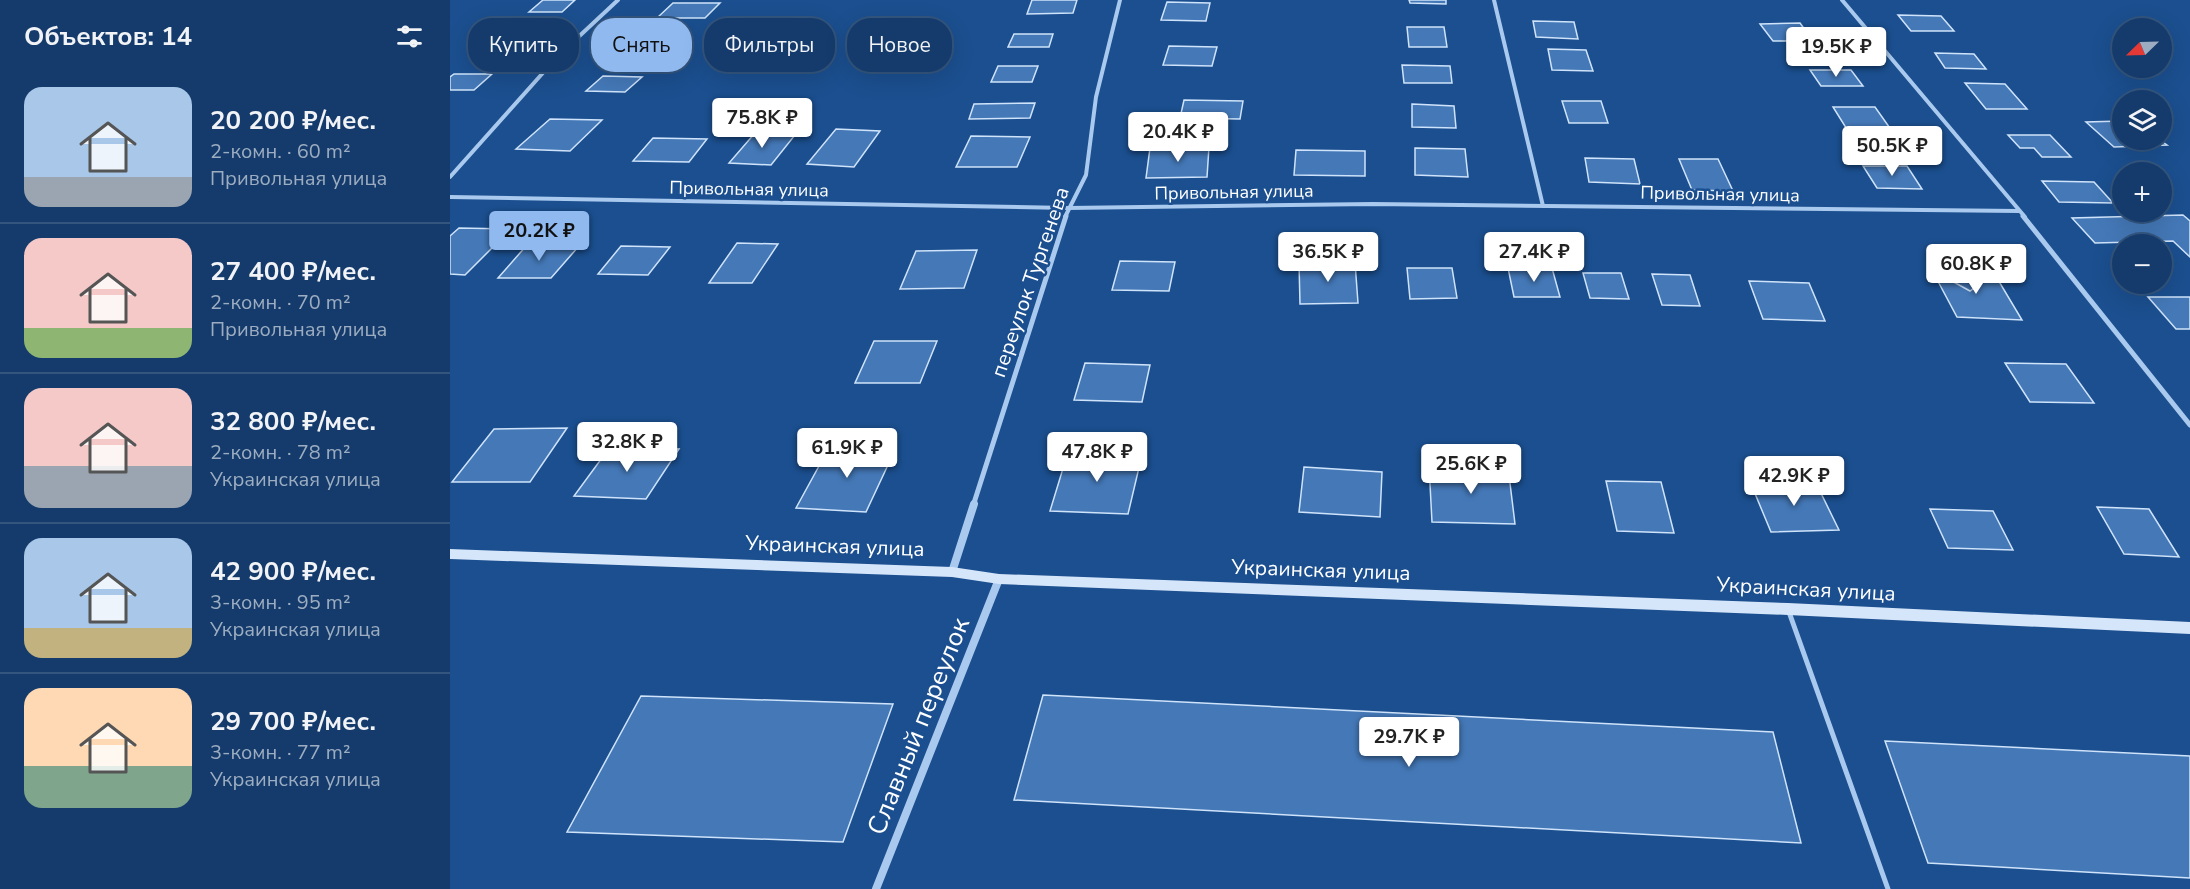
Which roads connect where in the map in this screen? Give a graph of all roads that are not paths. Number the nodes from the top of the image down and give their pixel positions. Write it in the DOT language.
graph roads {
  1 [pos="618,0"];
  2 [pos="1120,0"];
  3 [pos="1494,0"];
  4 [pos="1842,0"];
  5 [pos="450,177"];
  6 [pos="450,197"];
  7 [pos="1543,206"];
  8 [pos="1068,208"];
  9 [pos="2019,211"];
  10 [pos="2190,425"];
  11 [pos="450,554"];
  12 [pos="952,572"];
  13 [pos="999,579"];
  14 [pos="1788,609"];
  15 [pos="2190,628"];
  16 [pos="876,889"];
  17 [pos="1888,889"];
  1 -- 5 [label="street"];
  2 -- 8 [label="street, переулок Тургенева"];
  3 -- 7 [label="street"];
  4 -- 9 [label="street"];
  6 -- 8 [label="street, Привольная улица"];
  7 -- 8 [label="street, Привольная улица"];
  7 -- 9 [label="street, Привольная улица"];
  8 -- 12 [label="street, переулок Тургенева"];
  9 -- 10 [label="street"];
  11 -- 12 [label="main road, Украинская улица"];
  12 -- 13 [label="main road, Украинская улица"];
  13 -- 14 [label="main road, Украинская улица"];
  13 -- 16 [label="street, Славный переулок"];
  14 -- 15 [label="main road, Украинская улица"];
  14 -- 17 [label="lane"];
}
